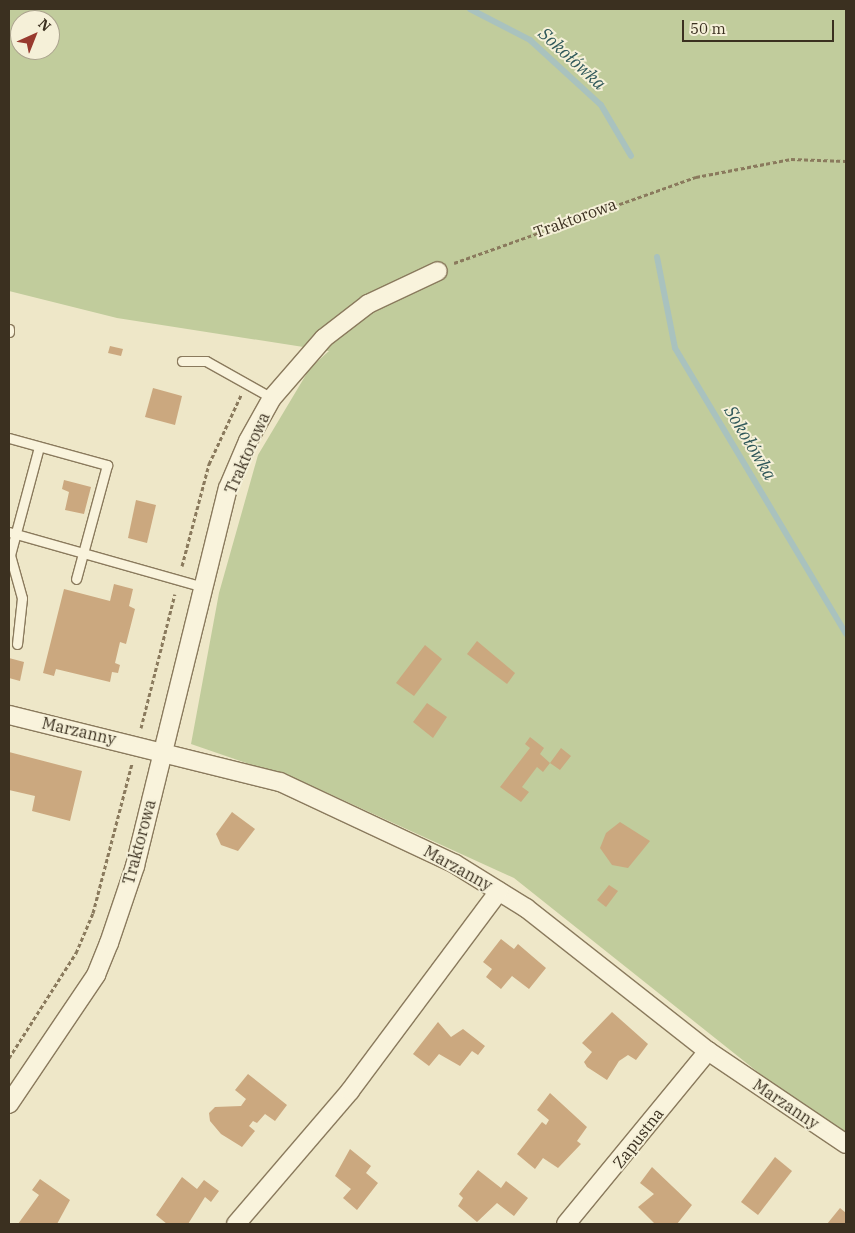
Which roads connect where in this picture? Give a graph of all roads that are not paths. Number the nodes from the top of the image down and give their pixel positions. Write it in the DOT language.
graph roads {
  1 [pos="438,270"];
  2 [pos="182,361"];
  3 [pos="272,398"];
  4 [pos="9,438"];
  5 [pos="39,446"];
  6 [pos="12,532"];
  7 [pos="84,552"];
  8 [pos="76,579"];
  9 [pos="204,588"];
  10 [pos="17,644"];
  11 [pos="9,714"];
  12 [pos="161,752"];
  13 [pos="499,891"];
  14 [pos="708,1050"];
  15 [pos="9,1104"];
  16 [pos="846,1144"];
  17 [pos="236,1224"];
  18 [pos="566,1224"];
  1 -- 3 [label="street, Traktorowa"];
  2 -- 3 [label="lane"];
  3 -- 9 [label="street, Traktorowa"];
  4 -- 5 [label="lane"];
  5 -- 6 [label="lane"];
  5 -- 7 [label="lane"];
  6 -- 7 [label="lane"];
  6 -- 10 [label="lane"];
  7 -- 8 [label="lane"];
  7 -- 9 [label="lane"];
  9 -- 12 [label="street, Traktorowa"];
  11 -- 12 [label="street, Marzanny"];
  12 -- 13 [label="street, Marzanny"];
  12 -- 15 [label="street, Traktorowa"];
  13 -- 14 [label="street, Marzanny"];
  13 -- 17 [label="street"];
  14 -- 16 [label="street, Marzanny"];
  14 -- 18 [label="street, Zapustna"];
}
